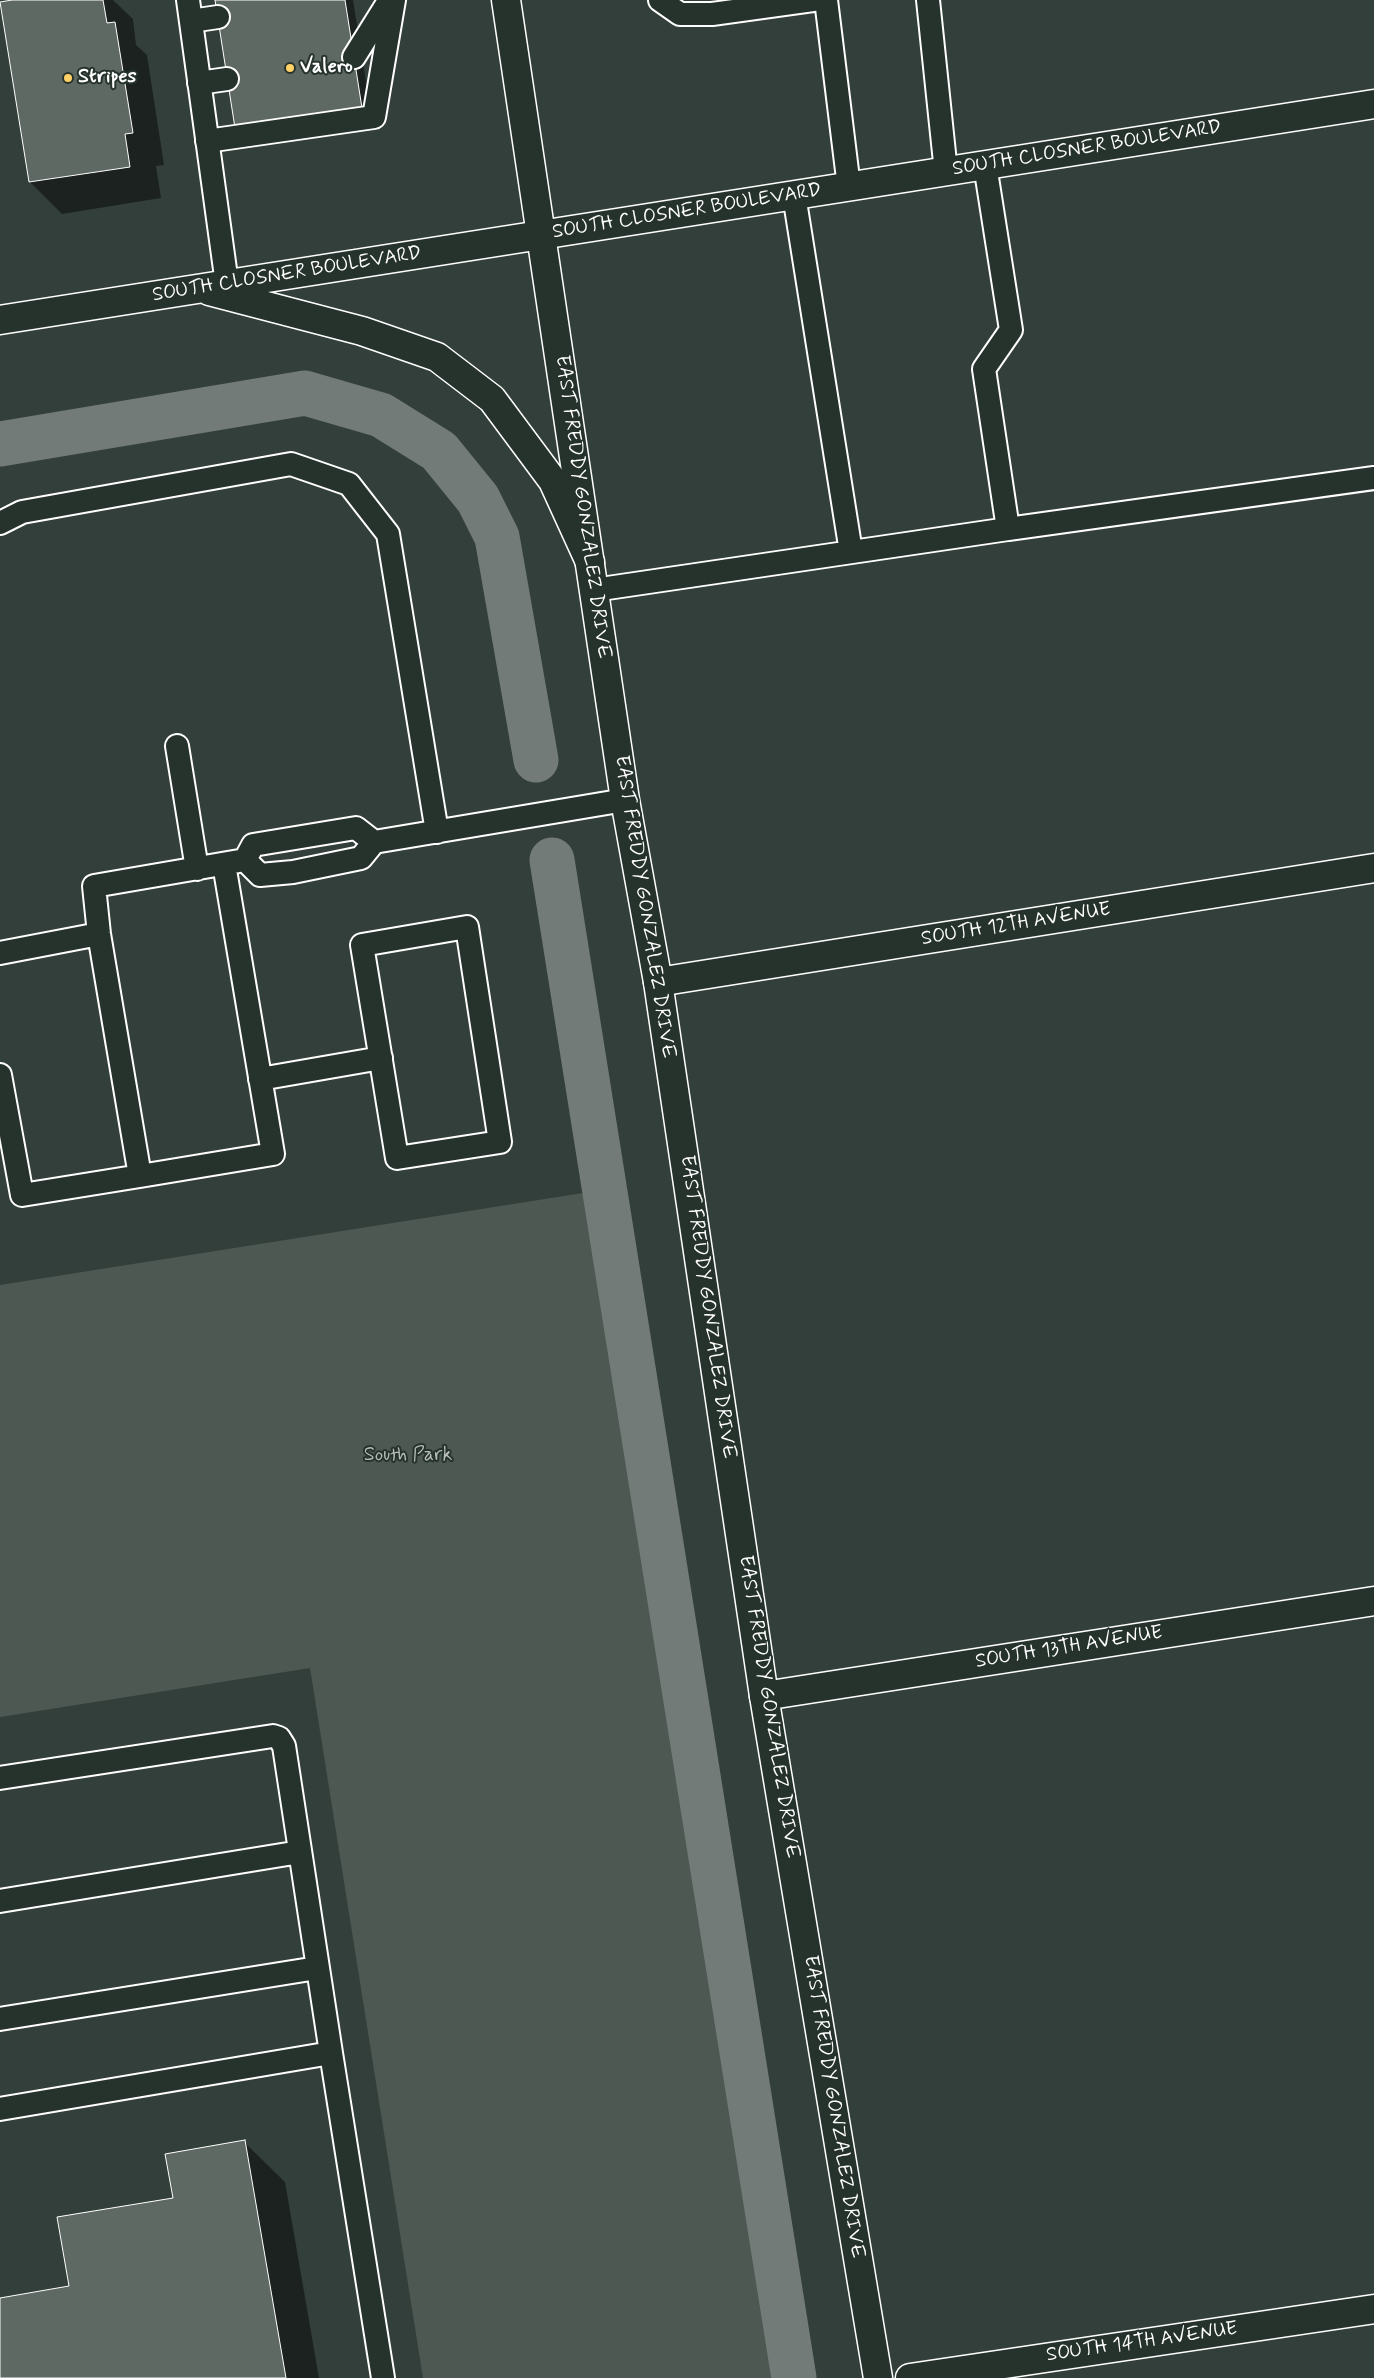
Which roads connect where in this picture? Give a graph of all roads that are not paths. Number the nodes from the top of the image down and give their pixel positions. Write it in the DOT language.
graph roads {
  1 [pos="390,0"];
  2 [pos="394,0"];
  3 [pos="506,0"];
  4 [pos="660,0"];
  5 [pos="813,0"];
  6 [pos="826,0"];
  7 [pos="928,0"];
  8 [pos="781,2"];
  9 [pos="190,11"];
  10 [pos="218,17"];
  11 [pos="354,57"];
  12 [pos="227,79"];
  13 [pos="199,83"];
  14 [pos="1374,104"];
  15 [pos="208,142"];
  16 [pos="985,165"];
  17 [pos="946,172"];
  18 [pos="849,187"];
  19 [pos="794,195"];
  20 [pos="542,235"];
  21 [pos="228,284"];
  22 [pos="200,289"];
  23 [pos="0,320"];
  24 [pos="1374,478"];
  25 [pos="0,523"];
  26 [pos="1008,529"];
  27 [pos="851,552"];
  28 [pos="590,562"];
  29 [pos="594,590"];
  30 [pos="176,746"];
  31 [pos="626,800"];
  32 [pos="437,832"];
  33 [pos="374,842"];
  34 [pos="235,862"];
  35 [pos="197,868"];
  36 [pos="1374,868"];
  37 [pos="99,934"];
  38 [pos="0,953"];
  39 [pos="658,982"];
  40 [pos="381,1058"];
  41 [pos="0,1075"];
  42 [pos="260,1079"];
  43 [pos="140,1176"];
  44 [pos="1374,1601"];
  45 [pos="764,1696"];
  46 [pos="0,1778"];
  47 [pos="300,1852"];
  48 [pos="0,1901"];
  49 [pos="317,1968"];
  50 [pos="0,2019"];
  51 [pos="331,2053"];
  52 [pos="0,2109"];
  53 [pos="1374,2309"];
  54 [pos="383,2378"];
  55 [pos="878,2378"];
  56 [pos="910,2378"];
  1 -- 11 [label="lane"];
  2 -- 15 [label="lane"];
  3 -- 20 [label="main road, EAST FREDDY GONZALEZ DRIVE"];
  4 -- 8 [label="lane"];
  5 -- 8 [label="lane"];
  6 -- 18 [label="lane"];
  7 -- 17 [label="lane"];
  9 -- 10 [label="lane"];
  9 -- 13 [label="lane"];
  12 -- 13 [label="lane"];
  13 -- 15 [label="lane"];
  14 -- 16 [label="main road, SOUTH CLOSNER BOULEVARD"];
  15 -- 21 [label="lane"];
  16 -- 17 [label="main road, SOUTH CLOSNER BOULEVARD"];
  16 -- 26 [label="lane"];
  17 -- 18 [label="main road, SOUTH CLOSNER BOULEVARD"];
  18 -- 19 [label="main road, SOUTH CLOSNER BOULEVARD"];
  19 -- 20 [label="main road, SOUTH CLOSNER BOULEVARD"];
  19 -- 27 [label="lane"];
  20 -- 21 [label="main road, SOUTH CLOSNER BOULEVARD"];
  20 -- 28 [label="main road, EAST FREDDY GONZALEZ DRIVE"];
  21 -- 22 [label="main road, SOUTH CLOSNER BOULEVARD"];
  22 -- 23 [label="main road, SOUTH CLOSNER BOULEVARD"];
  22 -- 28 [label="main road"];
  24 -- 26 [label="lane"];
  25 -- 32 [label="lane"];
  26 -- 27 [label="lane"];
  27 -- 29 [label="lane"];
  28 -- 29 [label="main road, EAST FREDDY GONZALEZ DRIVE"];
  29 -- 31 [label="main road, EAST FREDDY GONZALEZ DRIVE"];
  30 -- 35 [label="lane"];
  31 -- 32 [label="lane"];
  31 -- 39 [label="main road, EAST FREDDY GONZALEZ DRIVE"];
  32 -- 33 [label="lane"];
  33 -- 34 [label="lane"];
  33 -- 34 [label="lane"];
  34 -- 35 [label="lane"];
  34 -- 42 [label="lane"];
  35 -- 37 [label="lane"];
  36 -- 39 [label="main road, SOUTH 12TH AVENUE"];
  37 -- 38 [label="lane"];
  37 -- 43 [label="lane"];
  39 -- 45 [label="main road, EAST FREDDY GONZALEZ DRIVE"];
  40 -- 40 [label="lane"];
  40 -- 42 [label="lane"];
  41 -- 43 [label="lane"];
  42 -- 43 [label="lane"];
  44 -- 45 [label="main road, SOUTH 13TH AVENUE"];
  45 -- 55 [label="main road, EAST FREDDY GONZALEZ DRIVE"];
  46 -- 47 [label="lane"];
  47 -- 48 [label="lane"];
  47 -- 49 [label="lane"];
  49 -- 50 [label="lane"];
  49 -- 51 [label="lane"];
  51 -- 52 [label="lane"];
  51 -- 54 [label="lane"];
  53 -- 56 [label="main road, SOUTH 14TH AVENUE"];
}
